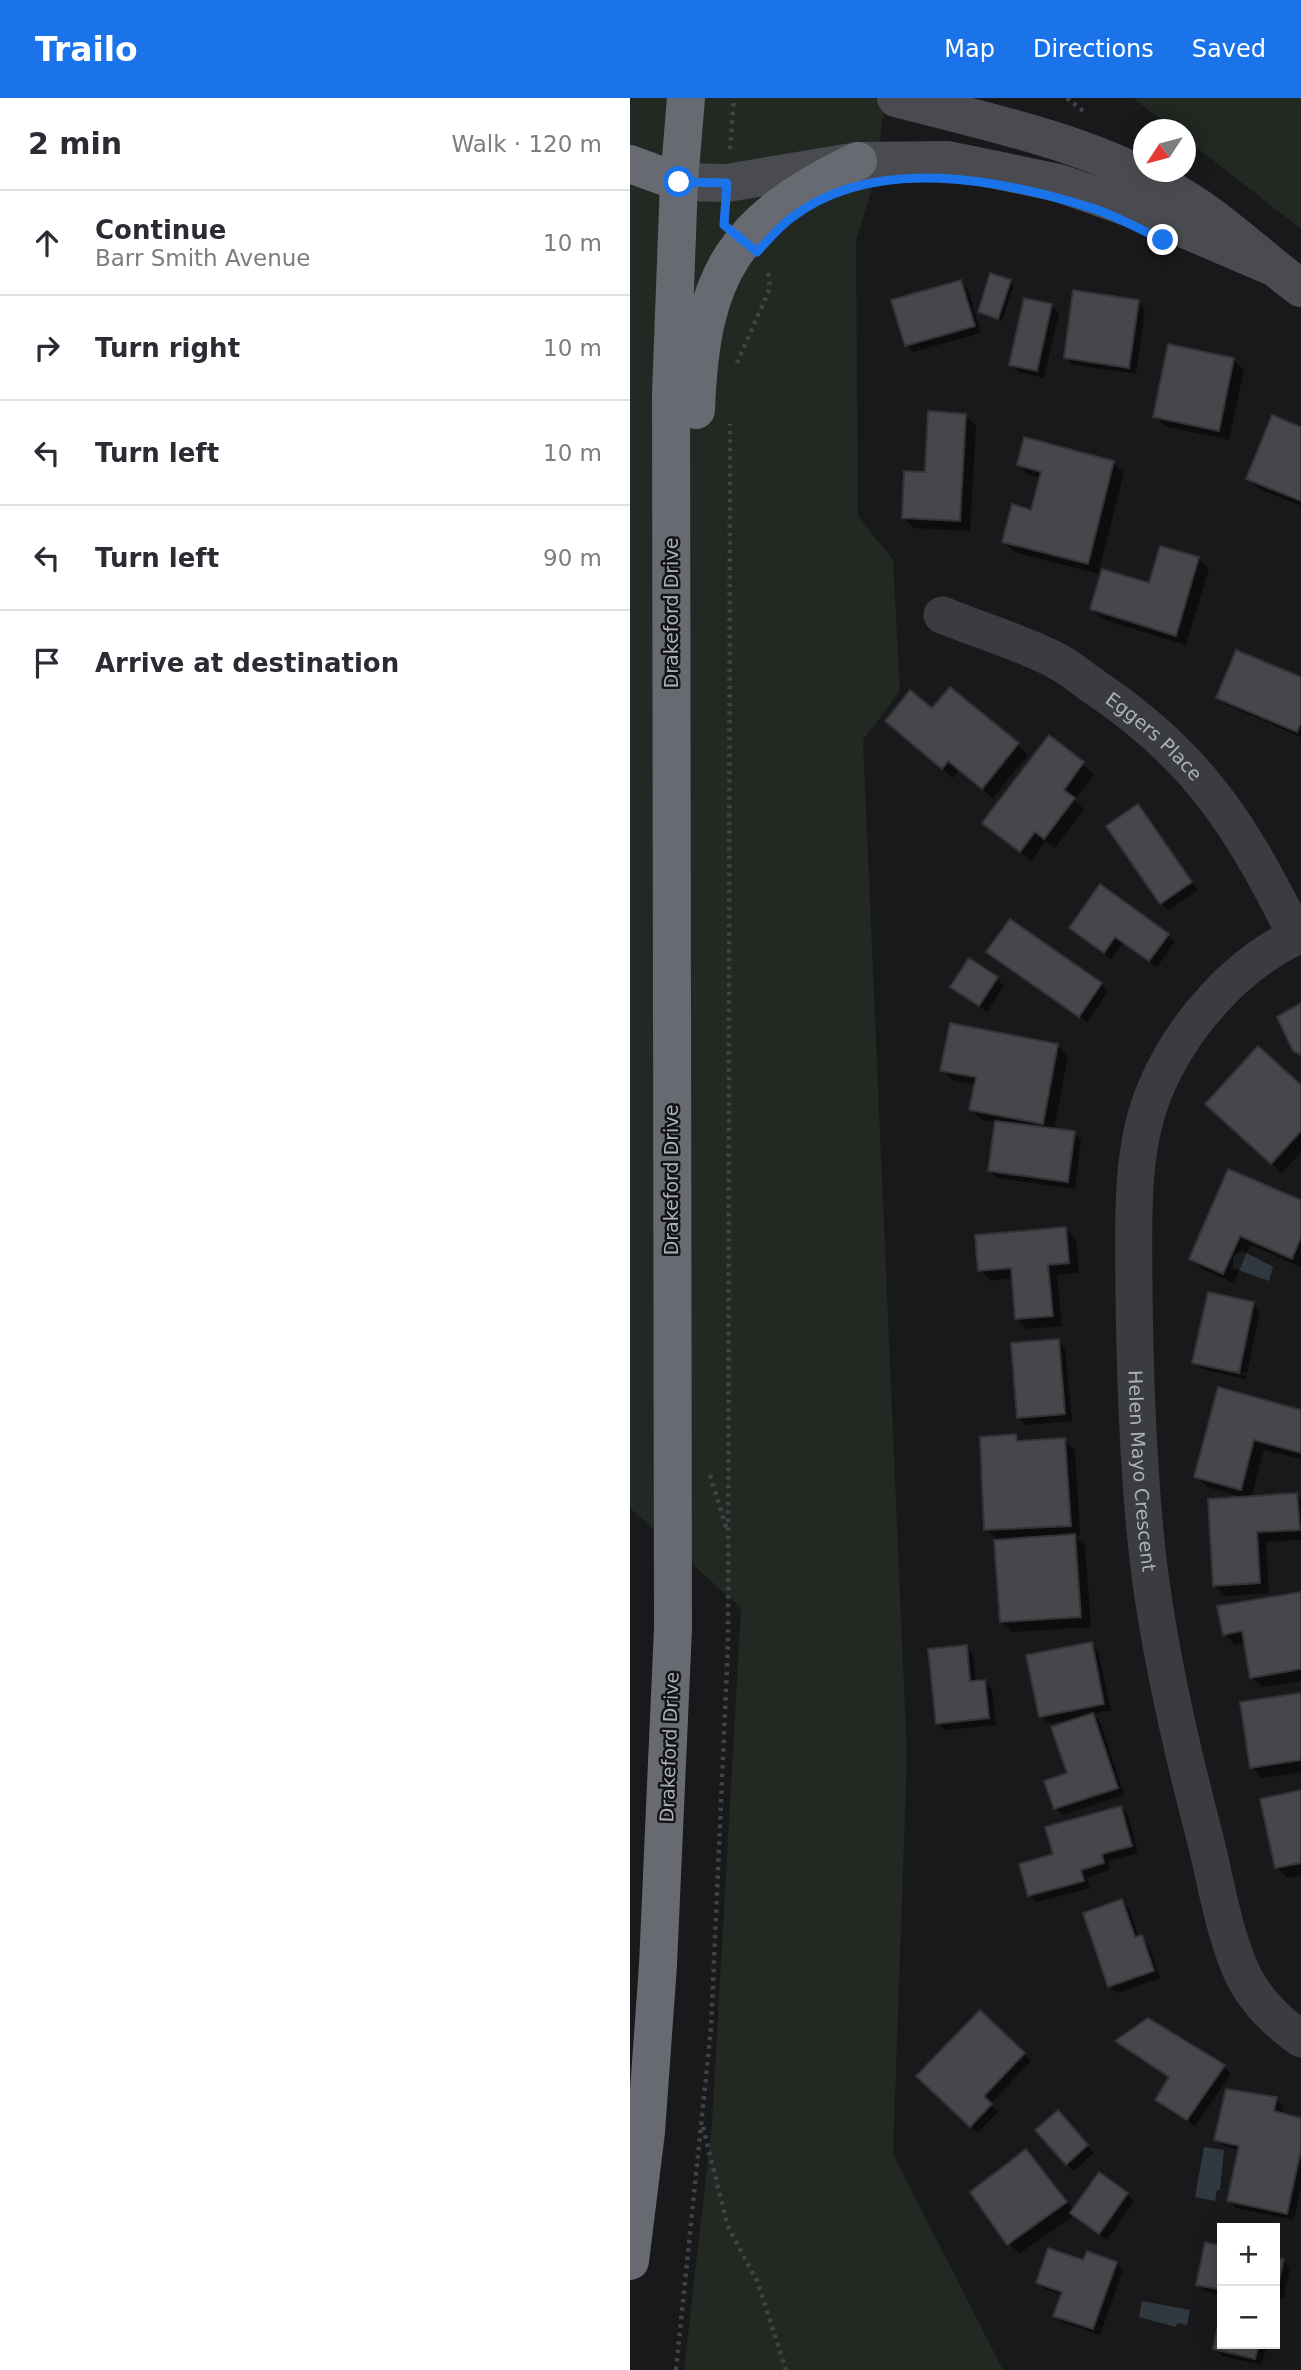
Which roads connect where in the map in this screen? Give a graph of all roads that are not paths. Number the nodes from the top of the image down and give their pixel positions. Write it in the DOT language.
graph roads {
  1 [pos="686,98"];
  2 [pos="895,98"];
  3 [pos="858,161"];
  4 [pos="630,164"];
  5 [pos="679,182"];
  6 [pos="1287,277"];
  7 [pos="672,602"];
  8 [pos="942,615"];
  9 [pos="1299,935"];
  10 [pos="1301,2039"];
  11 [pos="630,2261"];
  1 -- 5 [label="highway, Drakeford Drive"];
  2 -- 6 [label="street"];
  3 -- 5 [label="street"];
  3 -- 6 [label="street"];
  3 -- 7 [label="highway"];
  4 -- 5 [label="highway"];
  5 -- 7 [label="highway, Drakeford Drive"];
  7 -- 11 [label="highway, Drakeford Drive"];
  8 -- 9 [label="street, Eggers Place"];
  9 -- 10 [label="street, Helen Mayo Crescent"];
}
